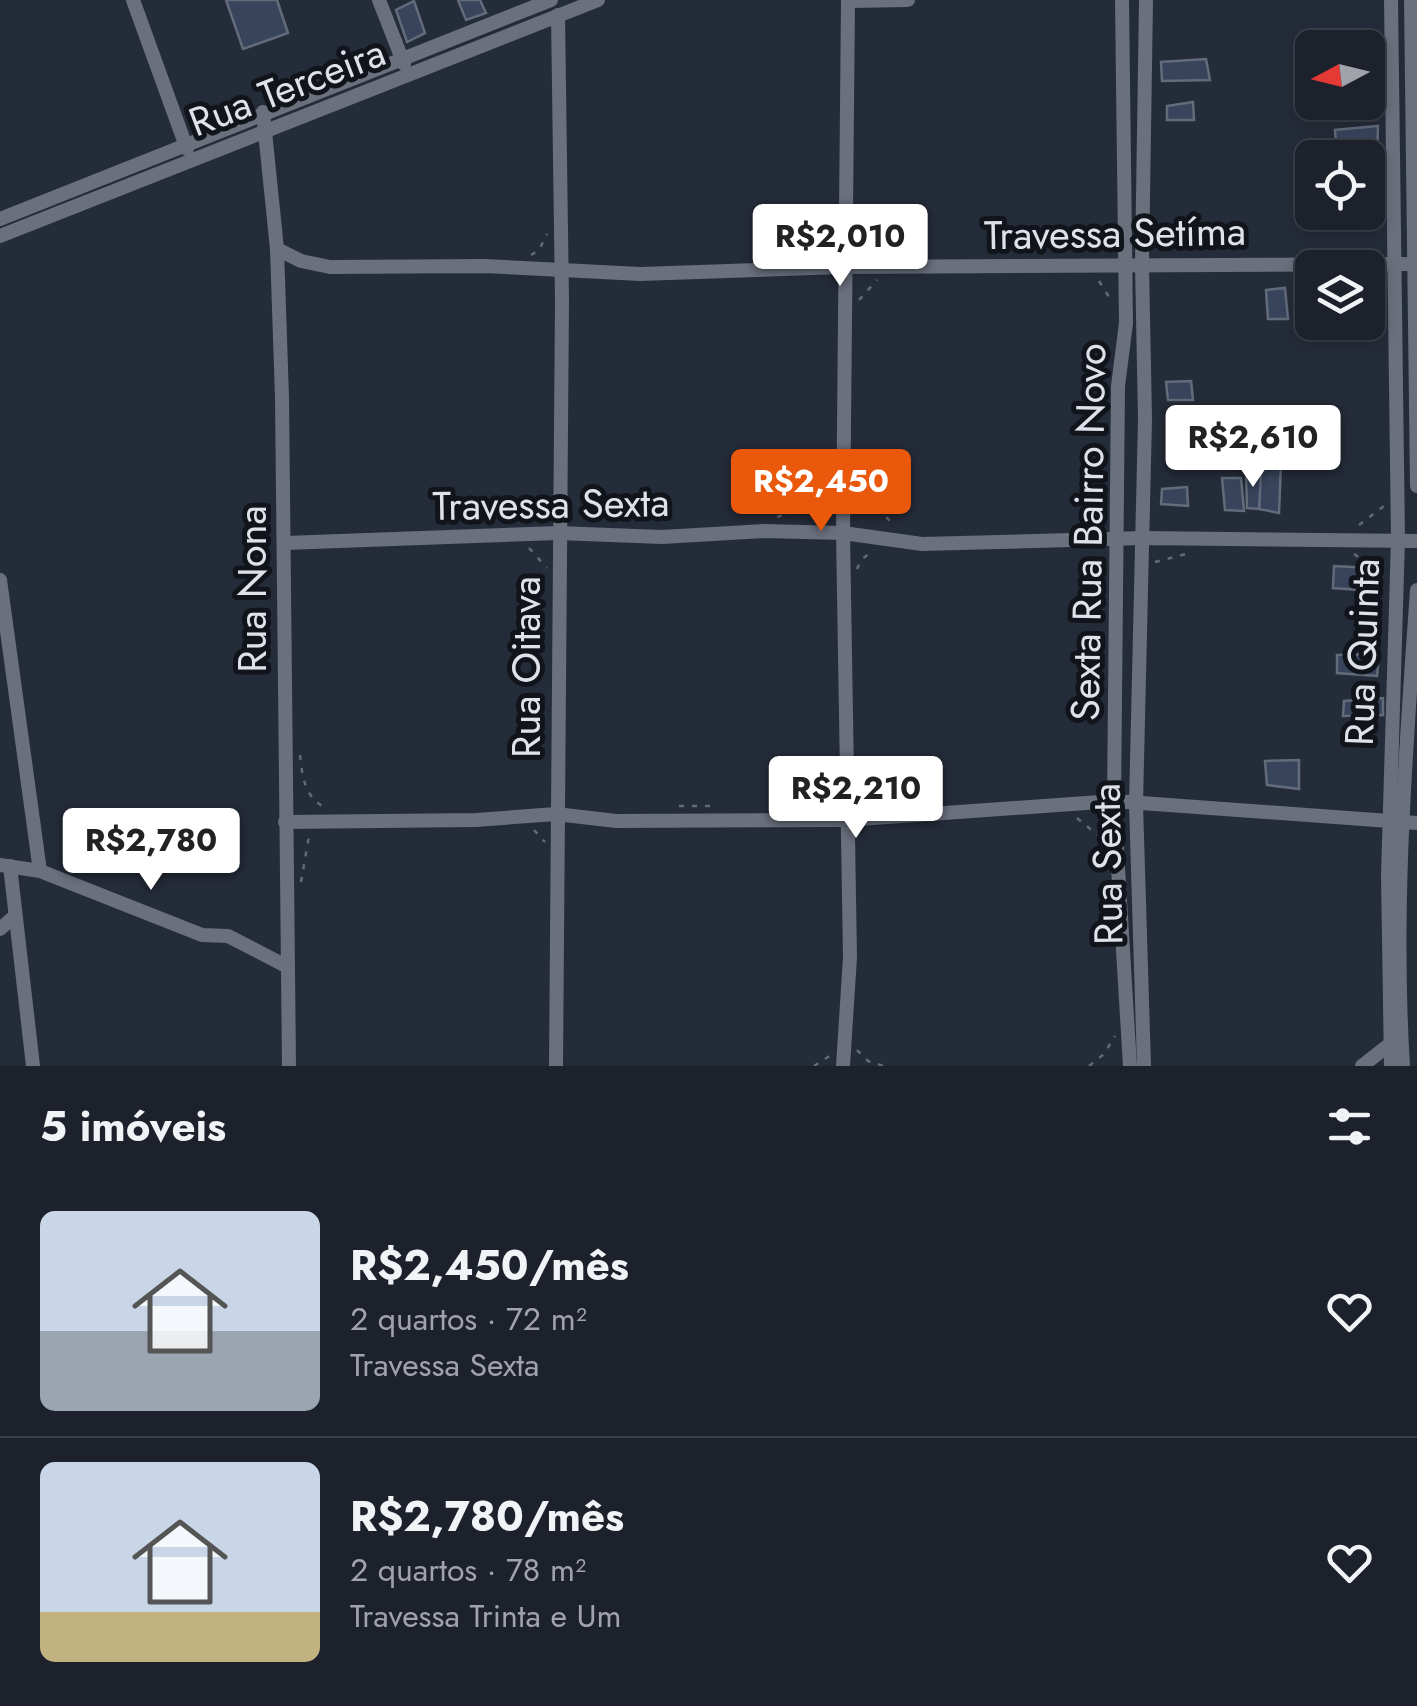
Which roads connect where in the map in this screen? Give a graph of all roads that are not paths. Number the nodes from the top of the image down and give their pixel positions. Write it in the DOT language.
graph roads {
  1 [pos="133,0"];
  2 [pos="379,0"];
  3 [pos="551,0"];
  4 [pos="598,0"];
  5 [pos="908,0"];
  6 [pos="1122,0"];
  7 [pos="1146,0"];
  8 [pos="1390,0"];
  9 [pos="1410,0"];
  10 [pos="848,1"];
  11 [pos="558,16"];
  12 [pos="401,57"];
  13 [pos="408,74"];
  14 [pos="263,112"];
  15 [pos="266,129"];
  16 [pos="186,144"];
  17 [pos="190,160"];
  18 [pos="0,218"];
  19 [pos="0,236"];
  20 [pos="277,249"];
  21 [pos="1392,263"];
  22 [pos="1415,264"];
  23 [pos="1134,265"];
  24 [pos="843,266"];
  25 [pos="562,268"];
  26 [pos="1417,486"];
  27 [pos="558,533"];
  28 [pos="842,533"];
  29 [pos="1143,538"];
  30 [pos="1398,539"];
  31 [pos="1116,541"];
  32 [pos="1417,541"];
  33 [pos="285,543"];
  34 [pos="0,580"];
  35 [pos="1417,590"];
  36 [pos="1114,802"];
  37 [pos="1136,804"];
  38 [pos="556,814"];
  39 [pos="846,820"];
  40 [pos="284,822"];
  41 [pos="1395,822"];
  42 [pos="1417,823"];
  43 [pos="5,866"];
  44 [pos="40,871"];
  45 [pos="16,916"];
  46 [pos="0,928"];
  47 [pos="286,966"];
  48 [pos="1389,1042"];
  49 [pos="1402,1064"];
  50 [pos="32,1066"];
  51 [pos="289,1066"];
  52 [pos="556,1066"];
  53 [pos="842,1066"];
  54 [pos="1130,1066"];
  55 [pos="1144,1066"];
  56 [pos="1362,1066"];
  1 -- 16 [label="street"];
  2 -- 12 [label="street"];
  3 -- 12 [label="street, Rua Terceira"];
  4 -- 11 [label="street, Rua Terceira"];
  5 -- 10 [label="street"];
  6 -- 23 [label="street, Sexta Rua Bairro Novo"];
  7 -- 23 [label="street, Rua Sexta"];
  8 -- 21 [label="street, Rua Quinta"];
  9 -- 22 [label="street"];
  10 -- 24 [label="street"];
  11 -- 13 [label="street, Rua Terceira"];
  11 -- 25 [label="street, Rua Oitava"];
  12 -- 13 [label="street"];
  12 -- 14 [label="street, Rua Terceira"];
  13 -- 15 [label="street, Rua Terceira"];
  14 -- 15 [label="street, Rua Nona"];
  14 -- 16 [label="street, Rua Terceira"];
  15 -- 17 [label="street, Rua Terceira"];
  15 -- 20 [label="street, Rua Nona"];
  16 -- 17 [label="street"];
  16 -- 18 [label="street, Rua Terceira"];
  17 -- 19 [label="street, Rua Terceira"];
  20 -- 25 [label="street, Travessa Setíma"];
  20 -- 33 [label="street, Rua Nona"];
  21 -- 22 [label="street, Travessa Setíma"];
  21 -- 23 [label="street, Travessa Setíma"];
  21 -- 30 [label="street, Rua Quinta"];
  22 -- 26 [label="street"];
  23 -- 24 [label="street, Travessa Setíma"];
  23 -- 29 [label="street, Rua Sexta"];
  23 -- 31 [label="street, Sexta Rua Bairro Novo"];
  24 -- 25 [label="street, Travessa Setíma"];
  24 -- 28 [label="street"];
  25 -- 27 [label="street, Rua Oitava"];
  27 -- 28 [label="street, Travessa Sexta"];
  27 -- 33 [label="street, Travessa Sexta"];
  27 -- 38 [label="street, Rua Oitava"];
  28 -- 31 [label="street, Travessa Sexta"];
  28 -- 39 [label="street"];
  29 -- 30 [label="street, Travessa Sexta"];
  29 -- 31 [label="street, Travessa Sexta"];
  29 -- 37 [label="street, Rua Sexta"];
  30 -- 32 [label="street, Travessa Sexta"];
  30 -- 41 [label="street, Rua Quinta"];
  31 -- 36 [label="street, Sexta Rua Bairro Novo"];
  33 -- 40 [label="street, Rua Nona"];
  34 -- 44 [label="street"];
  35 -- 41 [label="street, Rua Quinta"];
  36 -- 37 [label="street"];
  36 -- 39 [label="street"];
  36 -- 54 [label="street, Sexta Rua Bairro Novo"];
  37 -- 41 [label="street"];
  37 -- 55 [label="street, Rua Sexta"];
  38 -- 39 [label="street"];
  38 -- 40 [label="street"];
  38 -- 52 [label="street, Rua Oitava"];
  39 -- 53 [label="street"];
  40 -- 47 [label="street, Rua Nona"];
  41 -- 42 [label="street"];
  41 -- 48 [label="street, Rua Quinta"];
  41 -- 49 [label="street, Rua Quinta"];
  43 -- 44 [label="street"];
  43 -- 45 [label="street"];
  44 -- 47 [label="street"];
  45 -- 46 [label="street"];
  45 -- 50 [label="street"];
  47 -- 51 [label="street, Rua Nona"];
  48 -- 49 [label="street"];
  48 -- 56 [label="street"];
}
